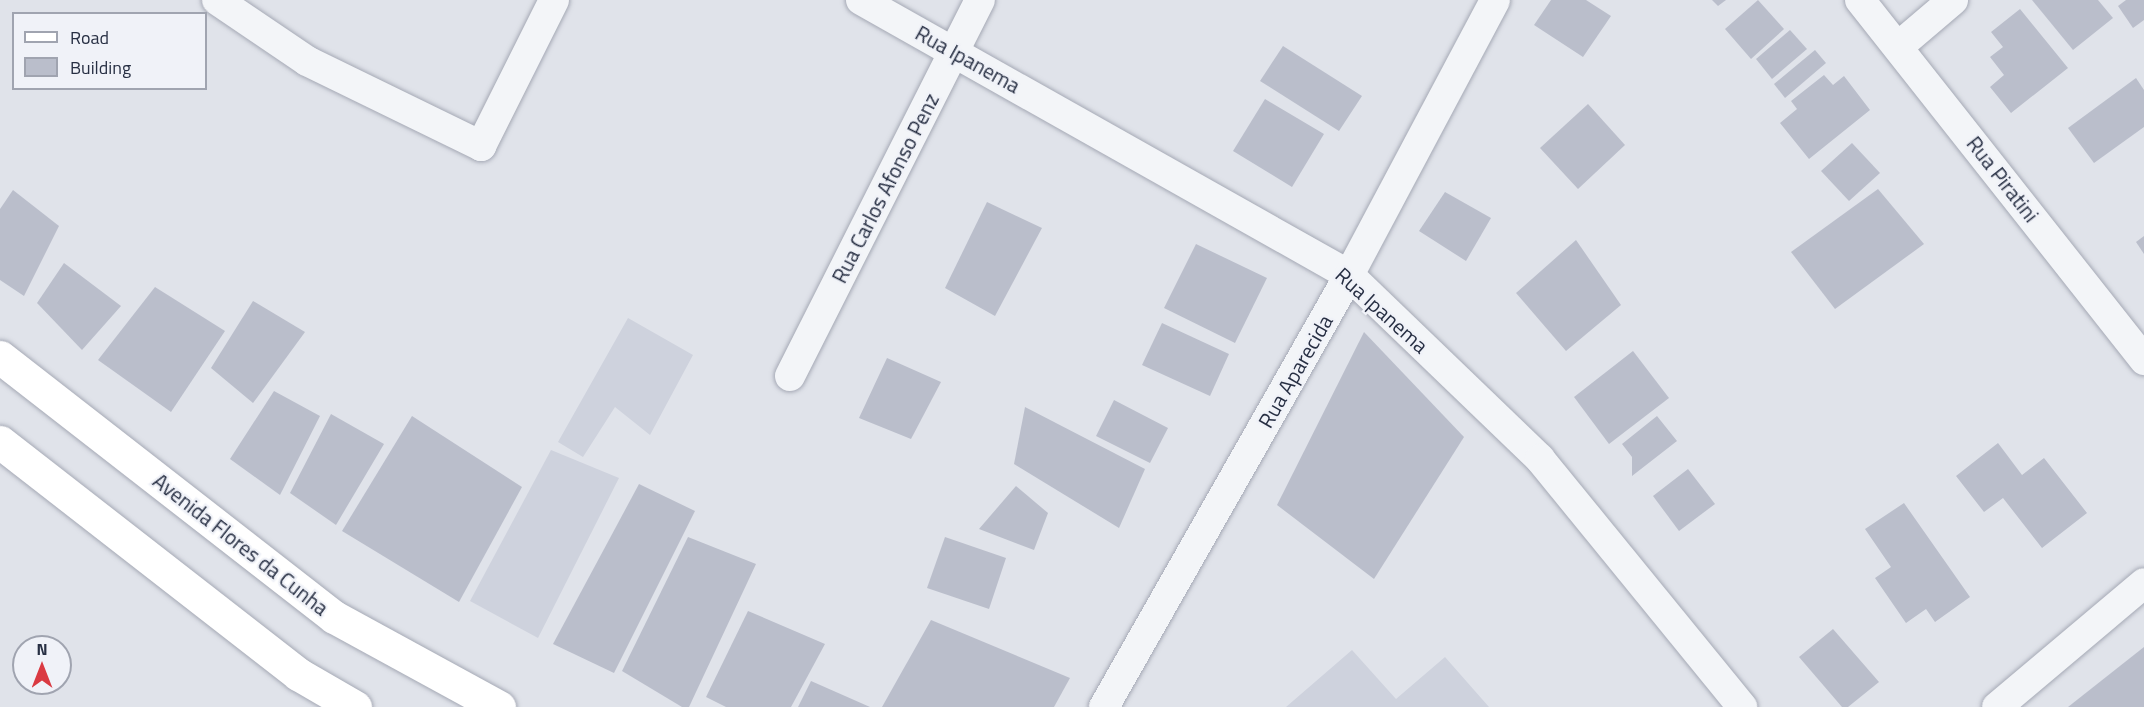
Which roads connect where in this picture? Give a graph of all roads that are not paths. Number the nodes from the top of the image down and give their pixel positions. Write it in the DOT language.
graph roads {
  1 [pos="217,0"];
  2 [pos="554,0"];
  3 [pos="861,0"];
  4 [pos="980,0"];
  5 [pos="1495,0"];
  6 [pos="1860,0"];
  7 [pos="1953,0"];
  8 [pos="1899,46"];
  9 [pos="953,50"];
  10 [pos="1349,275"];
  11 [pos="0,357"];
  12 [pos="2144,360"];
  13 [pos="790,376"];
  14 [pos="0,442"];
  15 [pos="2144,583"];
  16 [pos="355,707"];
  17 [pos="499,707"];
  18 [pos="1104,707"];
  19 [pos="1742,707"];
  20 [pos="1997,707"];
  1 -- 2 [label="street"];
  3 -- 9 [label="street, Rua Ipanema"];
  4 -- 9 [label="street, Rua Carlos Afonso Penz"];
  5 -- 10 [label="street, Rua Aparecida"];
  6 -- 8 [label="street, Rua Piratini"];
  7 -- 8 [label="street"];
  8 -- 12 [label="street, Rua Piratini"];
  9 -- 10 [label="street, Rua Ipanema"];
  9 -- 13 [label="street, Rua Carlos Afonso Penz"];
  10 -- 18 [label="street, Rua Aparecida"];
  10 -- 19 [label="street, Rua Ipanema"];
  11 -- 17 [label="main road, Avenida Flores da Cunha"];
  14 -- 16 [label="main road"];
  15 -- 20 [label="street"];
}
